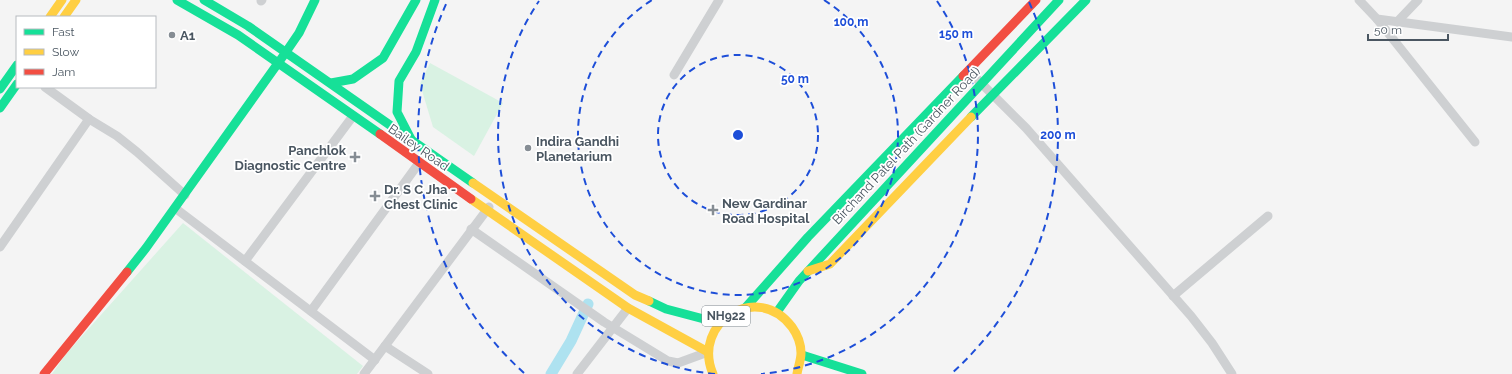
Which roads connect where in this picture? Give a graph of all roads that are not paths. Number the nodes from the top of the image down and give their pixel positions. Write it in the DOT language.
graph roads {
  1 [pos="62,0"];
  2 [pos="76,0"];
  3 [pos="177,0"];
  4 [pos="204,0"];
  5 [pos="315,0"];
  6 [pos="416,0"];
  7 [pos="435,0"];
  8 [pos="719,0"];
  9 [pos="1036,0"];
  10 [pos="1059,0"];
  11 [pos="1086,0"];
  12 [pos="1359,0"];
  13 [pos="1418,0"];
  14 [pos="51,16"];
  15 [pos="65,16"];
  16 [pos="1377,19"];
  17 [pos="1397,22"];
  18 [pos="1512,37"];
  19 [pos="286,52"];
  20 [pos="279,63"];
  21 [pos="16,66"];
  22 [pos="969,71"];
  23 [pos="674,75"];
  24 [pos="980,83"];
  25 [pos="331,84"];
  26 [pos="16,85"];
  27 [pos="46,88"];
  28 [pos="0,89"];
  29 [pos="992,94"];
  30 [pos="0,108"];
  31 [pos="353,116"];
  32 [pos="89,119"];
  33 [pos="412,140"];
  34 [pos="1475,142"];
  35 [pos="419,163"];
  36 [pos="185,196"];
  37 [pos="495,199"];
  38 [pos="175,208"];
  39 [pos="486,210"];
  40 [pos="1268,216"];
  41 [pos="471,229"];
  42 [pos="0,247"];
  43 [pos="245,261"];
  44 [pos="808,271"];
  45 [pos="1173,296"];
  46 [pos="746,307"];
  47 [pos="628,308"];
  48 [pos="311,311"];
  49 [pos="777,312"];
  50 [pos="719,323"];
  51 [pos="608,325"];
  52 [pos="385,346"];
  53 [pos="708,352"];
  54 [pos="802,355"];
  55 [pos="375,360"];
  56 [pos="44,374"];
  57 [pos="364,374"];
  58 [pos="428,374"];
  59 [pos="577,374"];
  60 [pos="713,374"];
  61 [pos="797,374"];
  62 [pos="862,374"];
  63 [pos="1232,374"];
  1 -- 14 [label="main road"];
  2 -- 15 [label="main road"];
  3 -- 20 [label="main road, Bailey Road"];
  4 -- 19 [label="main road, Bailey Road / NH922"];
  5 -- 19 [label="main road"];
  6 -- 25 [label="main road"];
  7 -- 33 [label="main road"];
  8 -- 23 [label="street"];
  9 -- 22 [label="main road, Birchand Patel Path (Gardner Road)"];
  10 -- 24 [label="main road, Birchand Patel Path (Gardner Road)"];
  11 -- 29 [label="main road"];
  12 -- 16 [label="street"];
  13 -- 17 [label="street"];
  16 -- 17 [label="street"];
  16 -- 34 [label="street"];
  17 -- 18 [label="street"];
  19 -- 20 [label="main road"];
  19 -- 25 [label="main road, Bailey Road / NH922"];
  20 -- 31 [label="main road, Bailey Road"];
  20 -- 36 [label="main road"];
  21 -- 28 [label="main road"];
  22 -- 24 [label="street"];
  22 -- 46 [label="main road, Birchand Patel Path (Gardner Road)"];
  24 -- 29 [label="street"];
  24 -- 44 [label="main road, Birchand Patel Path (Gardner Road)"];
  25 -- 33 [label="main road, Bailey Road / NH922"];
  26 -- 30 [label="main road"];
  27 -- 32 [label="street"];
  29 -- 44 [label="main road"];
  29 -- 45 [label="street"];
  31 -- 35 [label="main road, Bailey Road"];
  31 -- 43 [label="street"];
  32 -- 36 [label="street"];
  32 -- 42 [label="street"];
  33 -- 37 [label="main road, Bailey Road / NH922"];
  35 -- 39 [label="main road, Bailey Road"];
  35 -- 48 [label="street"];
  36 -- 38 [label="main road"];
  37 -- 39 [label="street"];
  37 -- 50 [label="main road, Bailey Road / NH922"];
  38 -- 43 [label="street"];
  38 -- 56 [label="main road"];
  39 -- 41 [label="street"];
  39 -- 47 [label="main road, Bailey Road"];
  40 -- 45 [label="street"];
  41 -- 51 [label="street"];
  41 -- 52 [label="street"];
  43 -- 48 [label="street"];
  44 -- 49 [label="main road, Birchand Patel Path (Gardner Road)"];
  45 -- 63 [label="street"];
  46 -- 49 [label="main road, NH922"];
  46 -- 50 [label="main road, NH922"];
  47 -- 51 [label="street"];
  47 -- 53 [label="main road, Bailey Road"];
  48 -- 55 [label="street"];
  49 -- 54 [label="main road, NH922"];
  50 -- 53 [label="main road, NH922"];
  51 -- 53 [label="street"];
  51 -- 59 [label="street"];
  52 -- 55 [label="street"];
  52 -- 58 [label="street"];
  53 -- 60 [label="main road, NH922"];
  54 -- 61 [label="main road, NH922"];
  54 -- 62 [label="main road"];
  55 -- 57 [label="street"];
}
